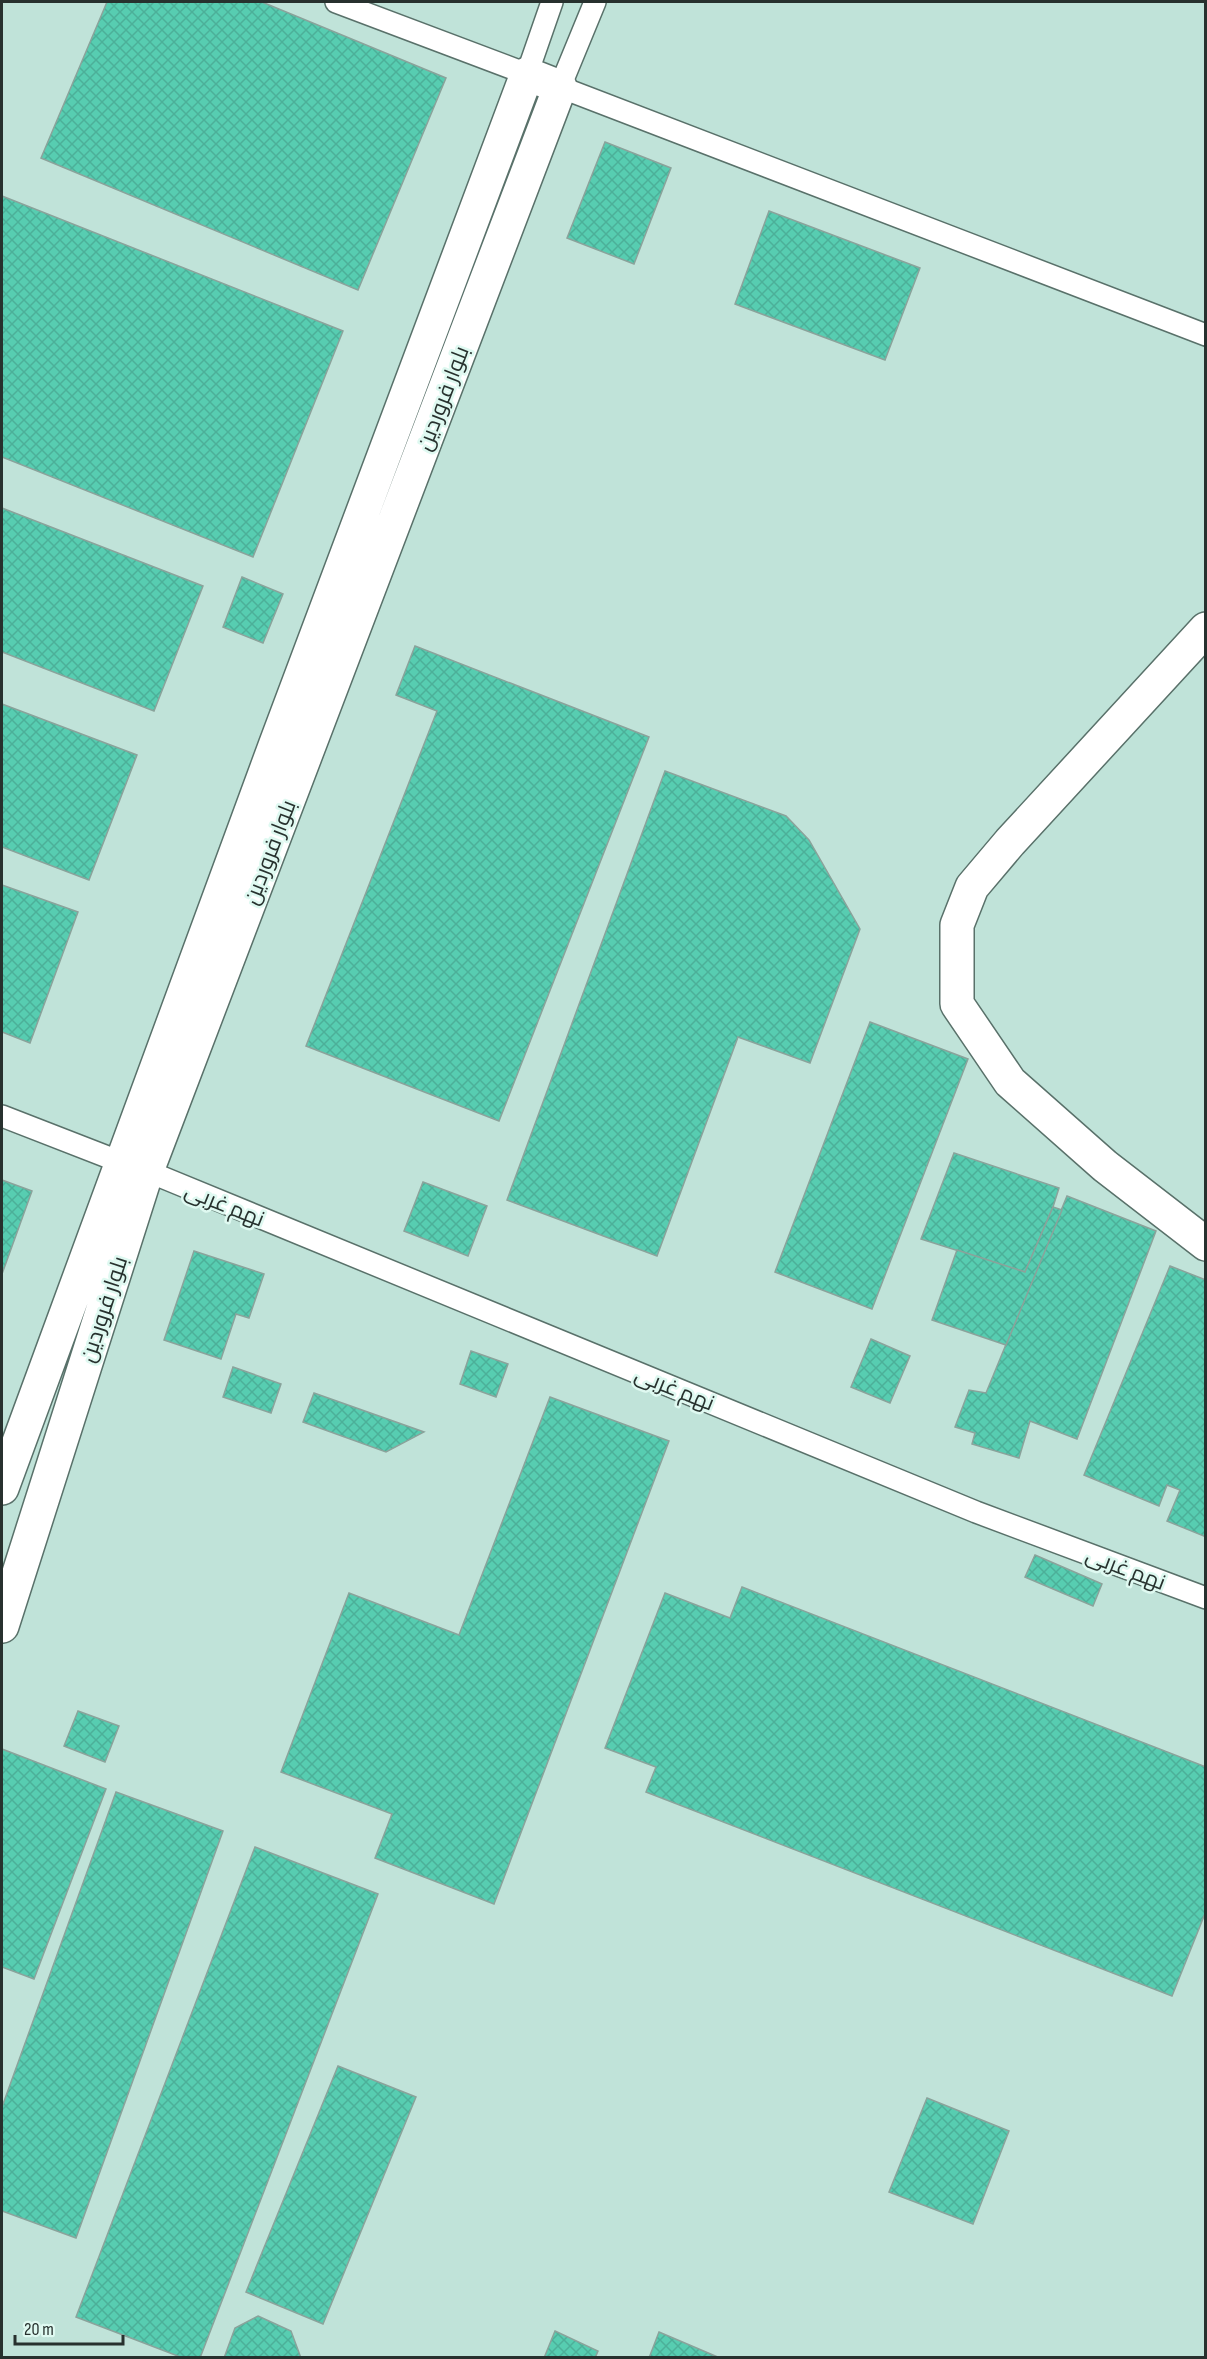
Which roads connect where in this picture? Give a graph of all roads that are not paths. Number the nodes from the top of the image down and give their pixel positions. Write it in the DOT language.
graph roads {
  1 [pos="336,2"];
  2 [pos="552,2"];
  3 [pos="595,2"];
  4 [pos="527,74"];
  5 [pos="560,87"];
  6 [pos="1206,335"];
  7 [pos="1206,629"];
  8 [pos="2,1116"];
  9 [pos="135,1167"];
  10 [pos="1206,1244"];
  11 [pos="2,1488"];
  12 [pos="1206,1598"];
  13 [pos="2,1626"];
  1 -- 4 [label="lane"];
  2 -- 4 [label="lane"];
  3 -- 5 [label="lane"];
  4 -- 5 [label="street"];
  4 -- 9 [label="street, بلوار فروردین"];
  5 -- 6 [label="lane"];
  5 -- 9 [label="street, بلوار فروردین"];
  7 -- 10 [label="street"];
  8 -- 9 [label="lane, نهم غربی"];
  9 -- 11 [label="street, بلوار فروردین"];
  9 -- 12 [label="lane, نهم غربی"];
  9 -- 13 [label="street, بلوار فروردین"];
}
